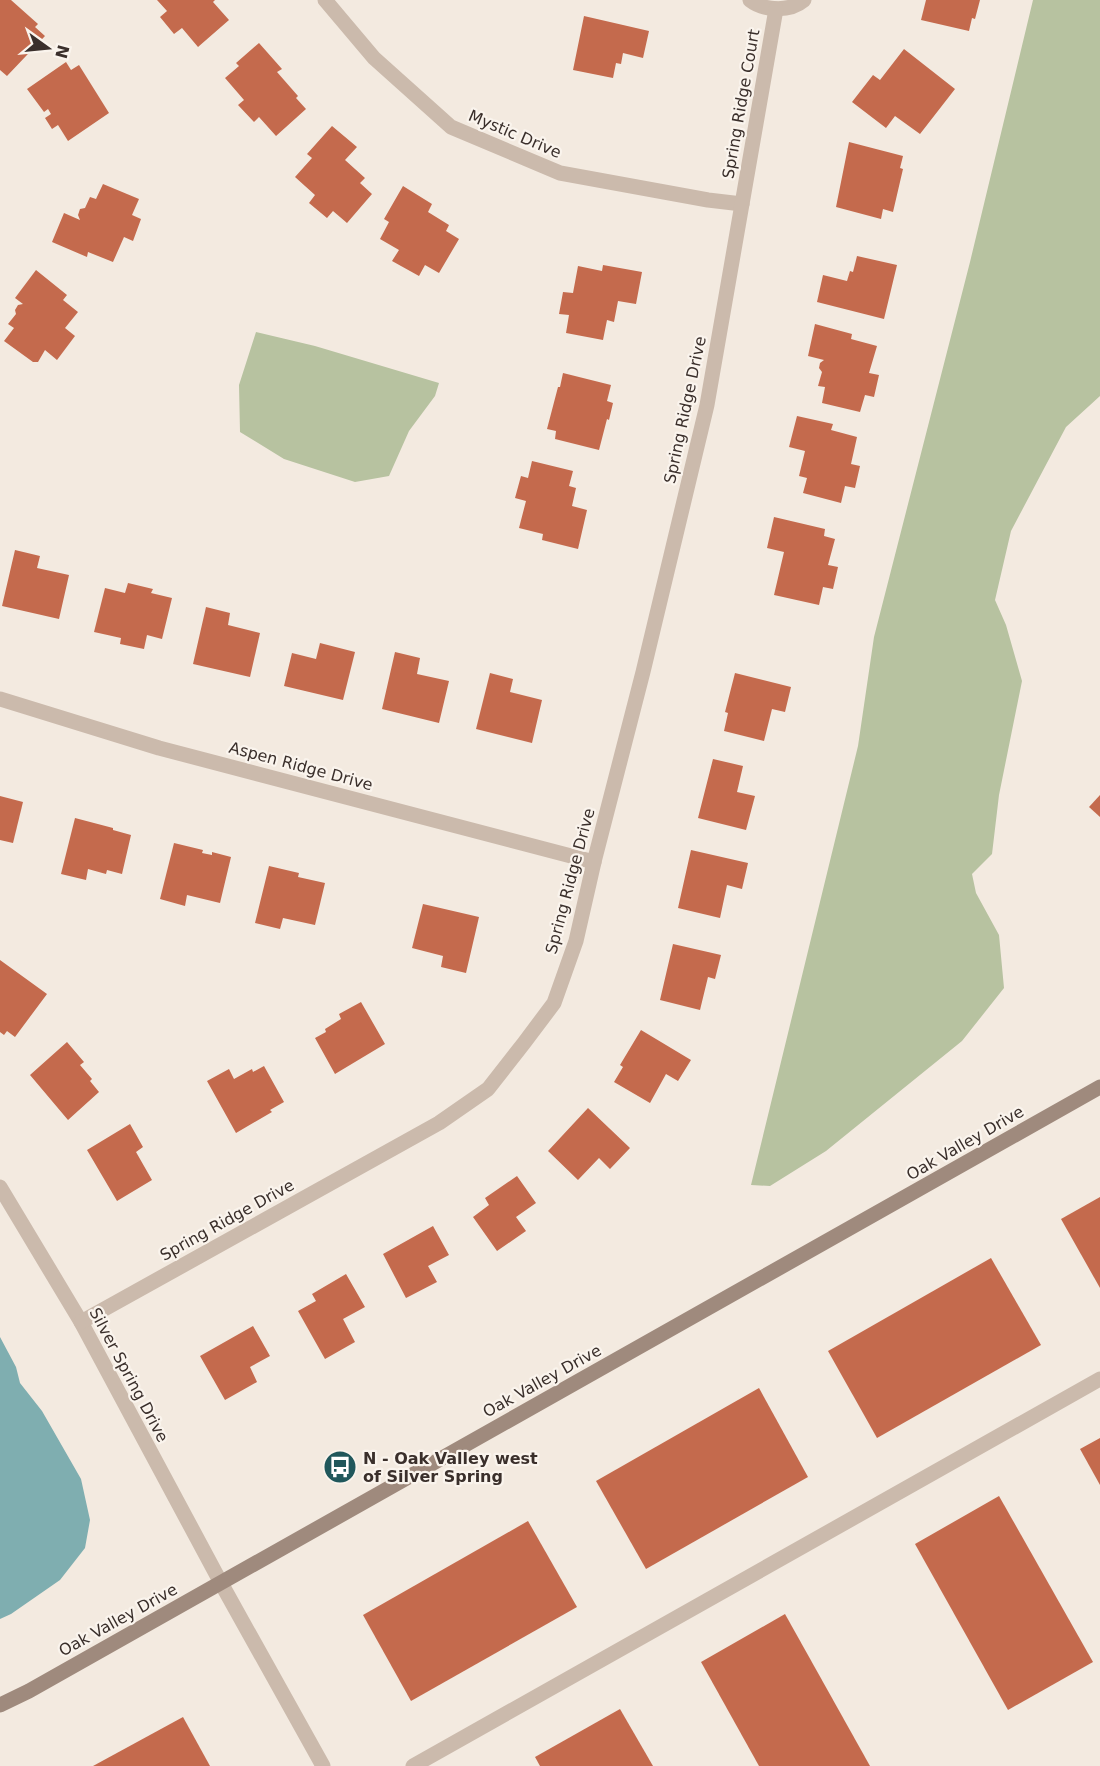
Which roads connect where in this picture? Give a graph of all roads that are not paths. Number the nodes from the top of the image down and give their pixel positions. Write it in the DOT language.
graph roads {
  1 [pos="325,0"];
  2 [pos="750,0"];
  3 [pos="804,0"];
  4 [pos="776,9"];
  5 [pos="742,204"];
  6 [pos="0,699"];
  7 [pos="594,862"];
  8 [pos="1100,1087"];
  9 [pos="0,1187"];
  10 [pos="81,1322"];
  11 [pos="1100,1379"];
  12 [pos="221,1582"];
  13 [pos="0,1705"];
  14 [pos="323,1766"];
  15 [pos="413,1766"];
  1 -- 5 [label="street, Mystic Drive"];
  2 -- 4 [label="street, Spring Ridge Court"];
  3 -- 4 [label="street"];
  4 -- 5 [label="street, Spring Ridge Court"];
  5 -- 7 [label="street, Spring Ridge Drive"];
  6 -- 7 [label="street, Aspen Ridge Drive"];
  7 -- 10 [label="street, Spring Ridge Drive"];
  8 -- 12 [label="street, Oak Valley Drive"];
  9 -- 10 [label="street, Silver Spring Drive"];
  10 -- 12 [label="street, Silver Spring Drive"];
  11 -- 15 [label="street"];
  12 -- 13 [label="street, Oak Valley Drive"];
  12 -- 14 [label="street, Silver Spring Drive"];
}
